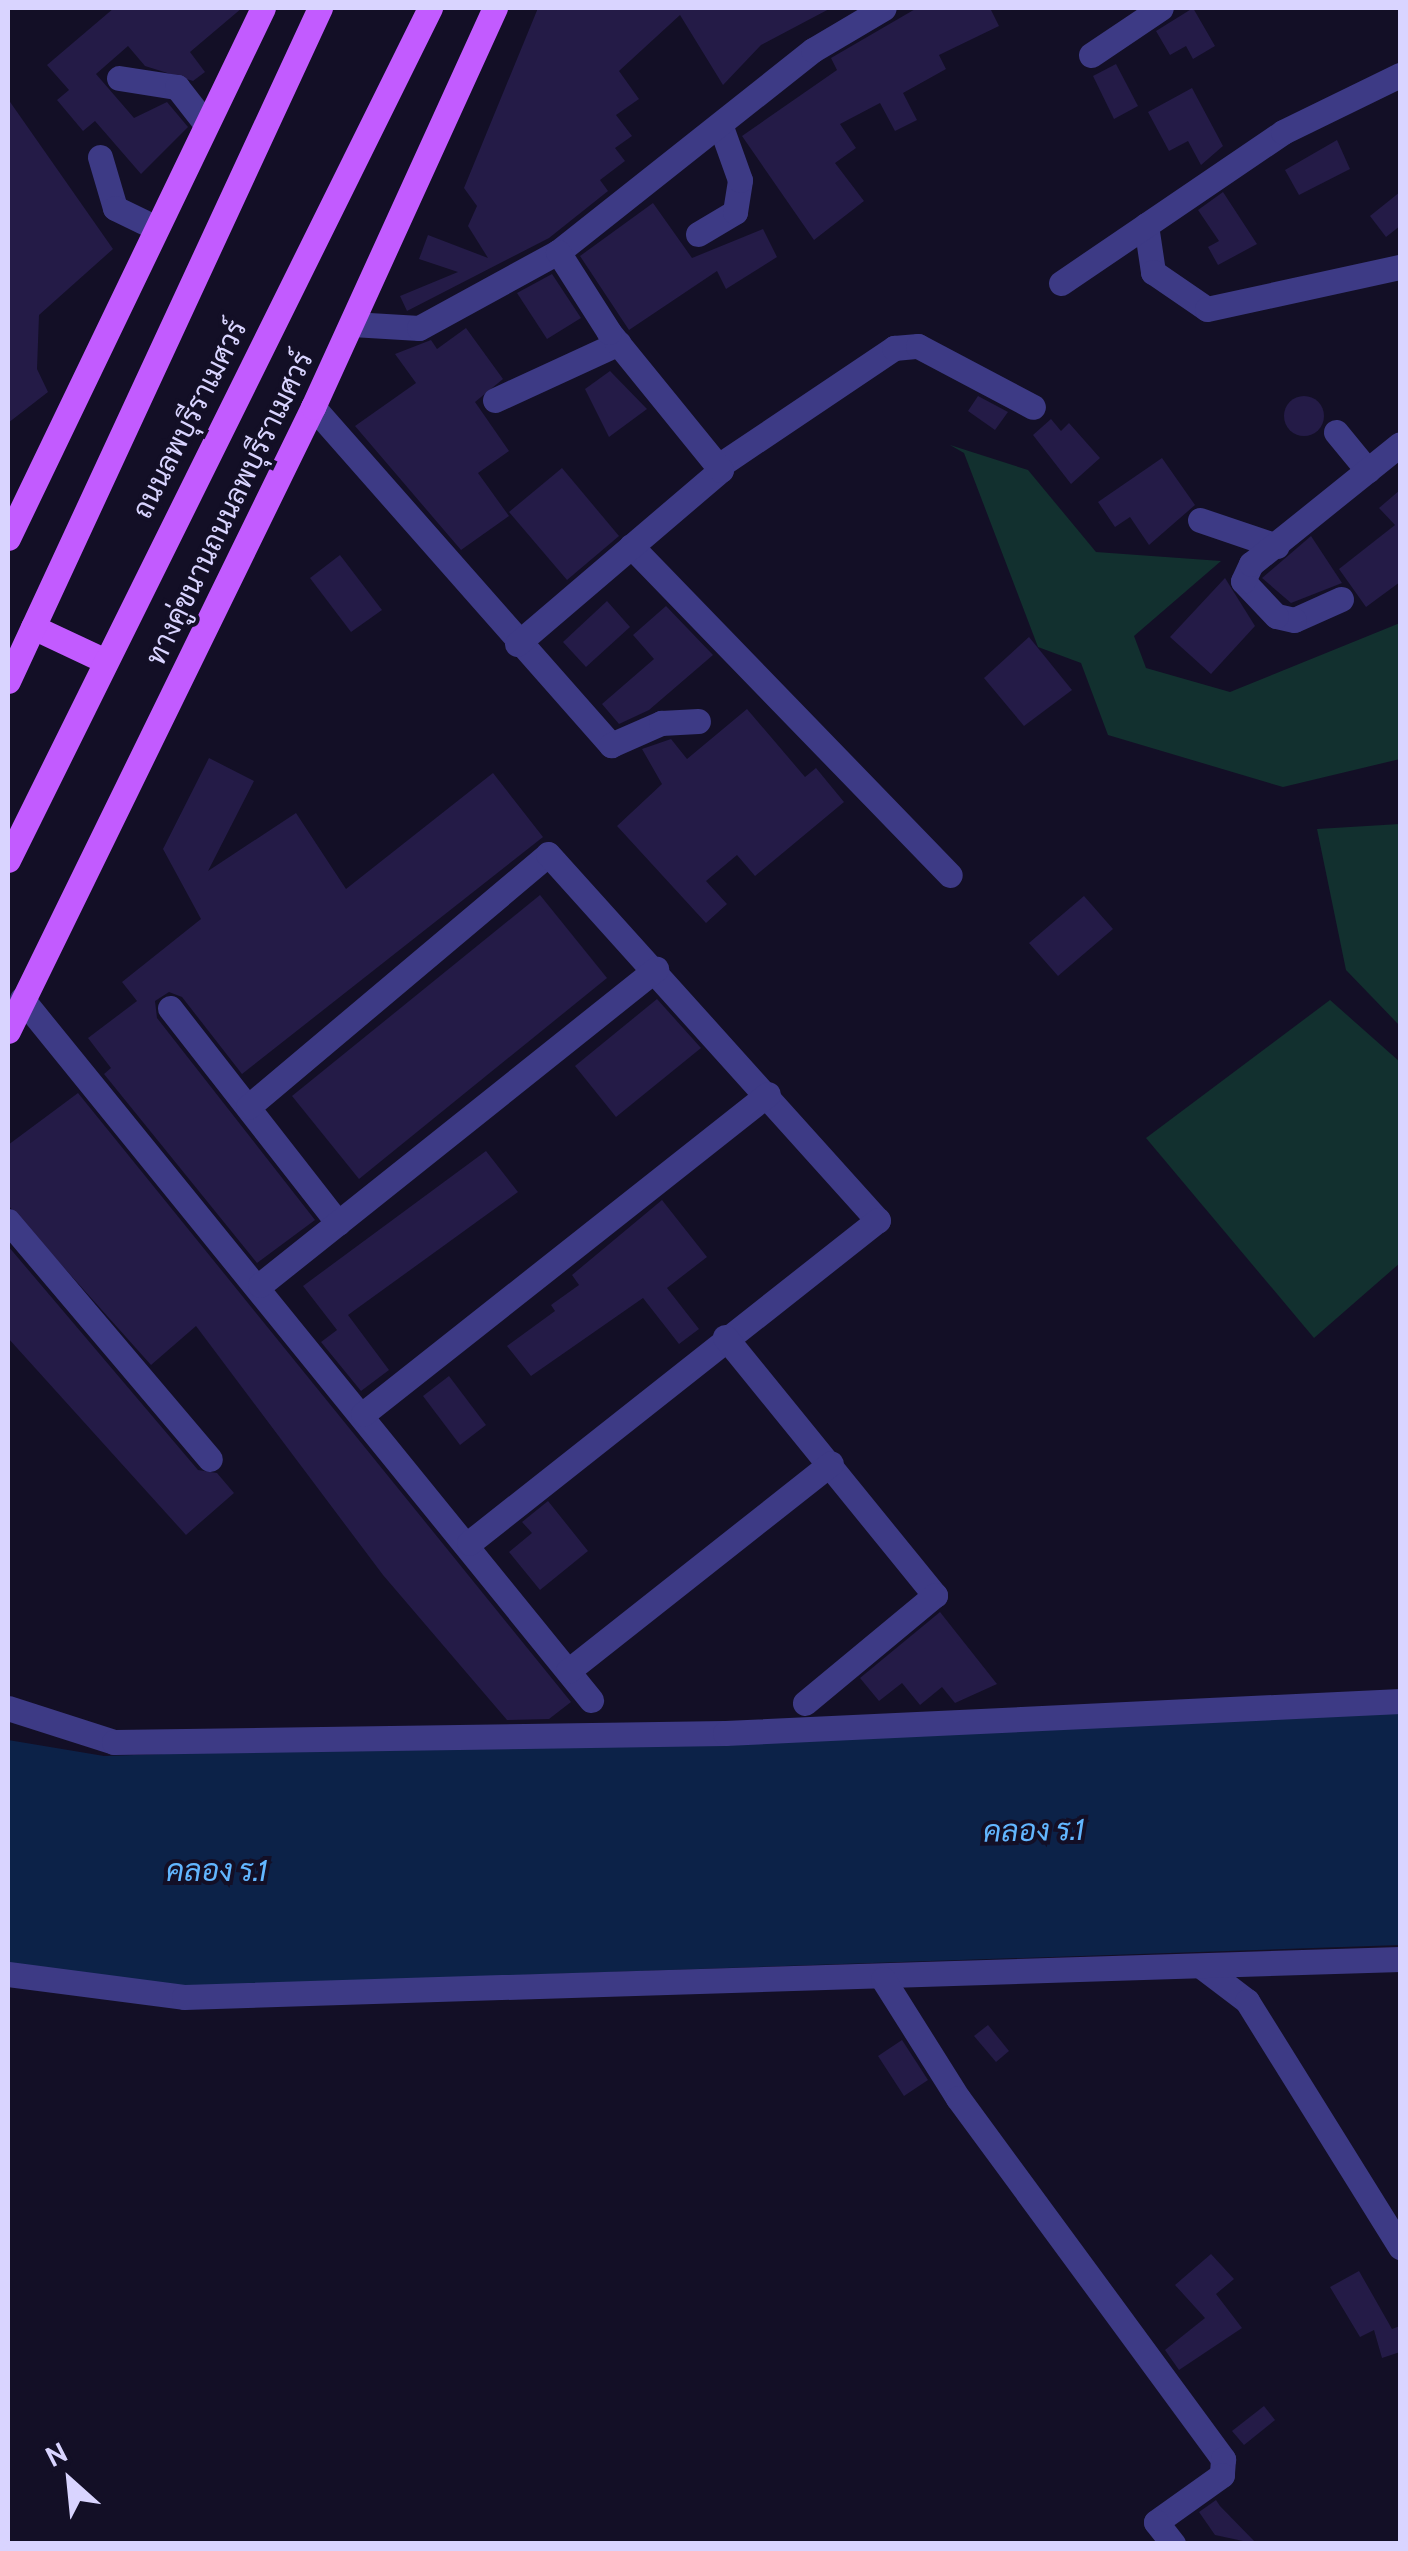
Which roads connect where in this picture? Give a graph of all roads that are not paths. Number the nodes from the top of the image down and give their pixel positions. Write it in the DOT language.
graph roads {
  1 [pos="263,8"];
  2 [pos="430,8"];
  3 [pos="495,8"];
  4 [pos="884,8"];
  5 [pos="1161,8"];
  6 [pos="316,14"];
  7 [pos="1092,56"];
  8 [pos="1400,75"];
  9 [pos="119,78"];
  10 [pos="205,124"];
  11 [pos="721,128"];
  12 [pos="100,157"];
  13 [pos="1146,225"];
  14 [pos="154,226"];
  15 [pos="698,234"];
  16 [pos="558,252"];
  17 [pos="1400,268"];
  18 [pos="1061,283"];
  19 [pos="352,324"];
  20 [pos="618,343"];
  21 [pos="495,400"];
  22 [pos="313,407"];
  23 [pos="1033,407"];
  24 [pos="1336,432"];
  25 [pos="1400,444"];
  26 [pos="720,465"];
  27 [pos="1368,471"];
  28 [pos="1200,520"];
  29 [pos="8,538"];
  30 [pos="631,546"];
  31 [pos="1276,546"];
  32 [pos="1341,599"];
  33 [pos="33,627"];
  34 [pos="517,644"];
  35 [pos="102,659"];
  36 [pos="8,681"];
  37 [pos="698,721"];
  38 [pos="8,860"];
  39 [pos="950,875"];
  40 [pos="656,970"];
  41 [pos="22,999"];
  42 [pos="170,1008"];
  43 [pos="8,1031"];
  44 [pos="768,1094"];
  45 [pos="248,1107"];
  46 [pos="8,1221"];
  47 [pos="338,1222"];
  48 [pos="260,1285"];
  49 [pos="726,1337"];
  50 [pos="363,1414"];
  51 [pos="210,1458"];
  52 [pos="831,1464"];
  53 [pos="469,1543"];
  54 [pos="568,1670"];
  55 [pos="592,1700"];
  56 [pos="1400,1701"];
  57 [pos="805,1703"];
  58 [pos="8,1708"];
  59 [pos="1400,1960"];
  60 [pos="1202,1966"];
  61 [pos="8,1974"];
  62 [pos="882,1979"];
  63 [pos="1400,2247"];
  64 [pos="1173,2544"];
  1 -- 10 [label="main road"];
  2 -- 35 [label="main road, ถนนลพบุรีราเมศวร์"];
  3 -- 19 [label="main road, ทางคู่ขนานถนนลพบุรีราเมศวร์"];
  4 -- 11 [label="street"];
  5 -- 7 [label="street"];
  6 -- 33 [label="main road, ถนนลพบุรีราเมศวร์"];
  8 -- 13 [label="street"];
  9 -- 10 [label="street"];
  10 -- 14 [label="main road"];
  11 -- 15 [label="street"];
  11 -- 16 [label="street"];
  12 -- 14 [label="street"];
  13 -- 17 [label="street"];
  13 -- 18 [label="street"];
  14 -- 29 [label="main road"];
  16 -- 19 [label="street"];
  16 -- 20 [label="street"];
  19 -- 22 [label="main road, ทางคู่ขนานถนนลพบุรีราเมศวร์"];
  20 -- 21 [label="street"];
  20 -- 26 [label="street"];
  22 -- 34 [label="street"];
  22 -- 41 [label="main road, ทางคู่ขนานถนนลพบุรีราเมศวร์"];
  23 -- 26 [label="street"];
  24 -- 27 [label="street"];
  25 -- 27 [label="street"];
  26 -- 30 [label="street"];
  27 -- 31 [label="street"];
  28 -- 31 [label="street"];
  30 -- 34 [label="street"];
  30 -- 39 [label="street"];
  31 -- 32 [label="street"];
  33 -- 35 [label="main road"];
  33 -- 36 [label="main road, ถนนลพบุรีราเมศวร์"];
  34 -- 37 [label="street"];
  35 -- 38 [label="main road, ถนนลพบุรีราเมศวร์"];
  40 -- 44 [label="street"];
  40 -- 45 [label="street"];
  40 -- 47 [label="street"];
  41 -- 43 [label="main road, ทางคู่ขนานถนนลพบุรีราเมศวร์"];
  41 -- 48 [label="street"];
  42 -- 45 [label="street"];
  44 -- 49 [label="street"];
  44 -- 50 [label="street"];
  45 -- 47 [label="street"];
  46 -- 51 [label="street"];
  47 -- 48 [label="street"];
  48 -- 50 [label="street"];
  49 -- 52 [label="street"];
  49 -- 53 [label="street"];
  50 -- 53 [label="street"];
  52 -- 54 [label="street"];
  52 -- 57 [label="street"];
  53 -- 54 [label="street"];
  54 -- 55 [label="street"];
  56 -- 58 [label="street"];
  59 -- 60 [label="street"];
  60 -- 62 [label="street"];
  60 -- 63 [label="street"];
  61 -- 62 [label="street"];
  62 -- 64 [label="street"];
}
